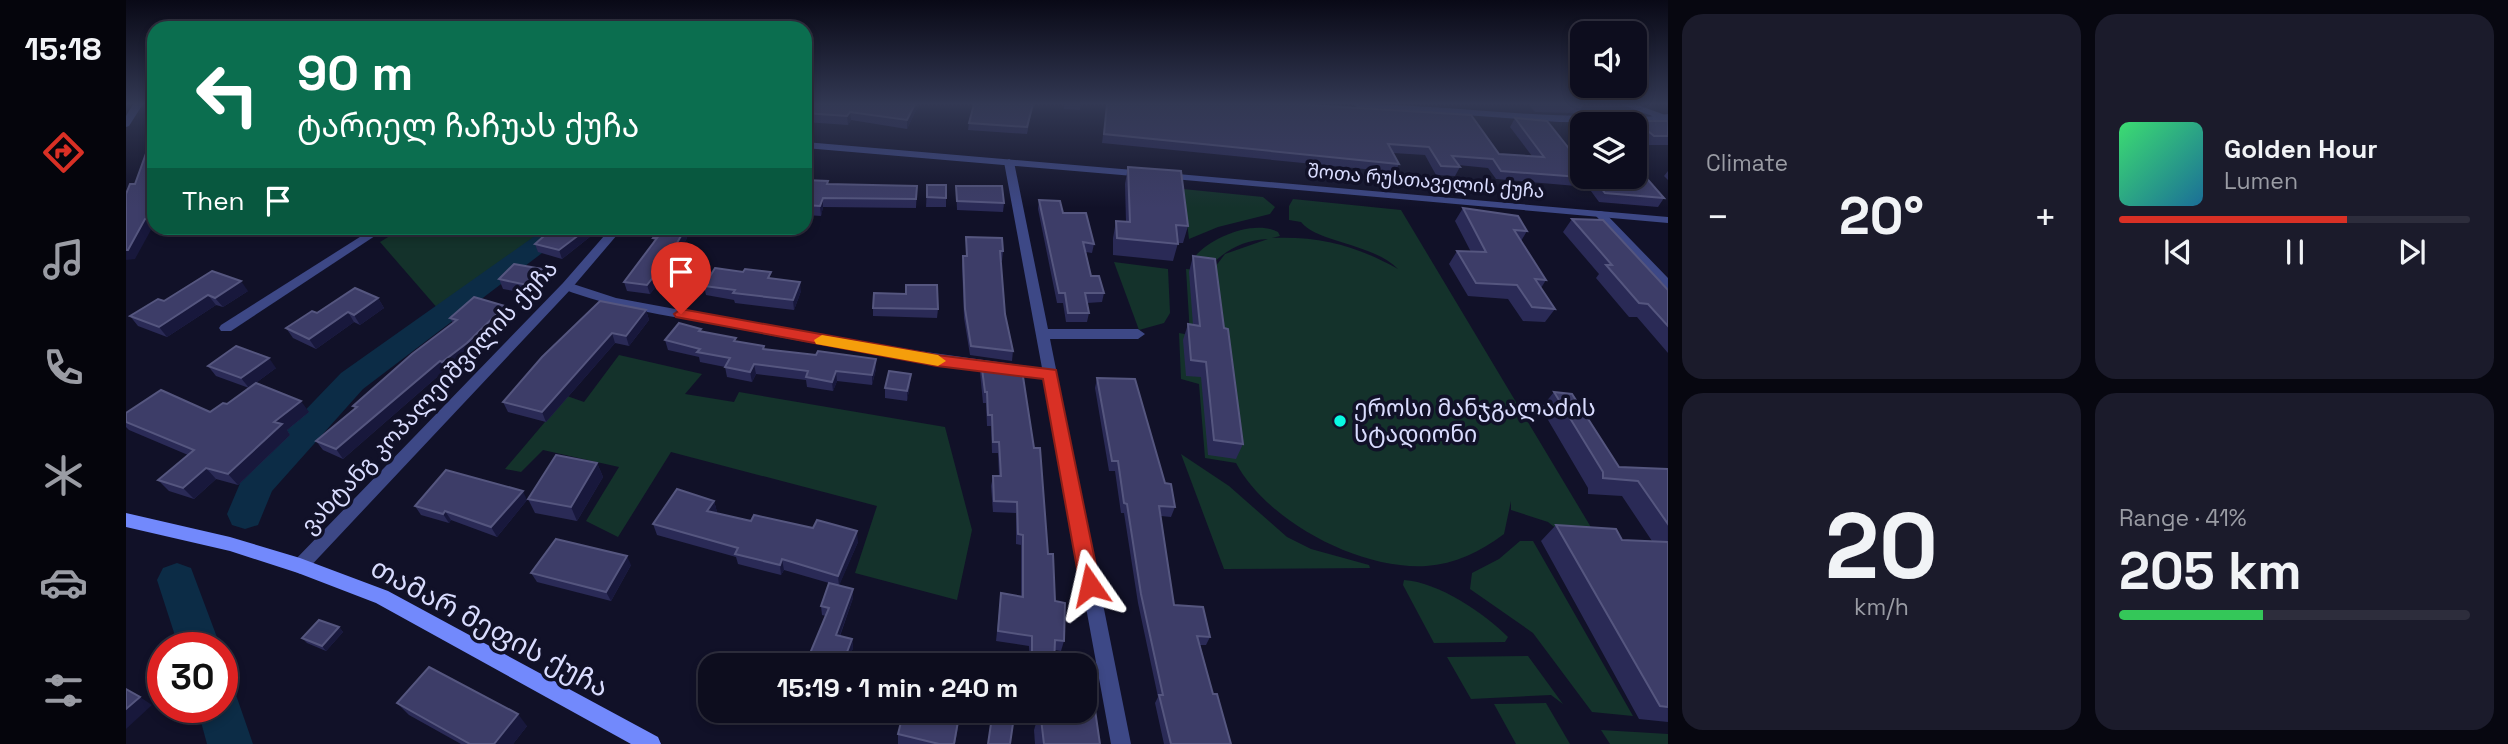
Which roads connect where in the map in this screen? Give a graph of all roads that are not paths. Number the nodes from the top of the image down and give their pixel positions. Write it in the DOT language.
graph roads {
  1 [pos="812,146"];
  2 [pos="1009,162"];
  3 [pos="1600,214"];
  4 [pos="1668,220"];
  5 [pos="370,235"];
  6 [pos="611,235"];
  7 [pos="1668,285"];
  8 [pos="567,286"];
  9 [pos="226,328"];
  10 [pos="1042,334"];
  11 [pos="1138,334"];
  12 [pos="1050,374"];
  13 [pos="126,520"];
  14 [pos="300,566"];
  15 [pos="651,744"];
  16 [pos="1121,744"];
  1 -- 2 [label="street, შოთა რუსთაველის ქუჩა"];
  2 -- 3 [label="street, შოთა რუსთაველის ქუჩა"];
  2 -- 10 [label="street"];
  3 -- 4 [label="street, შოთა რუსთაველის ქუჩა"];
  3 -- 7 [label="street"];
  5 -- 9 [label="street"];
  6 -- 8 [label="street, ვახტანგ კოპალეიშვილის ქუჩა"];
  8 -- 12 [label="street"];
  8 -- 14 [label="street, ვახტანგ კოპალეიშვილის ქუჩა"];
  10 -- 11 [label="street"];
  10 -- 12 [label="street"];
  12 -- 16 [label="street"];
  13 -- 14 [label="main road, თამარ მეფის ქუჩა"];
  14 -- 15 [label="main road, თამარ მეფის ქუჩა"];
}
